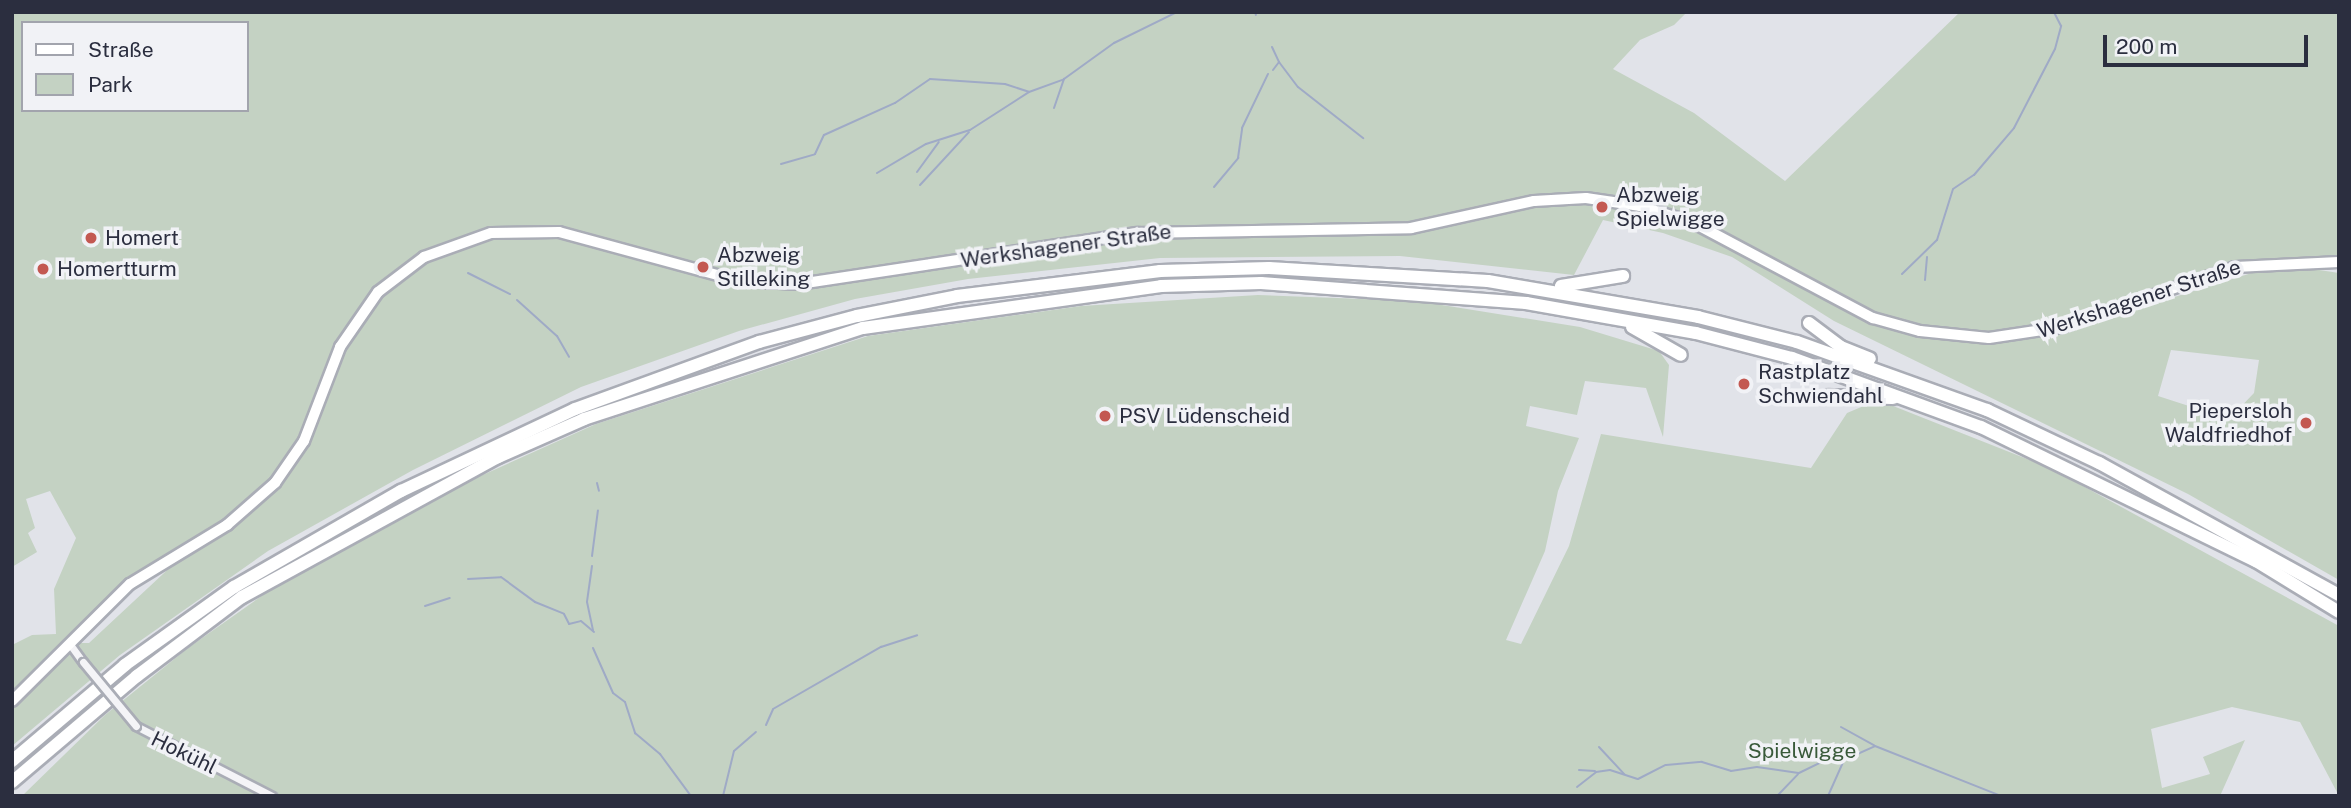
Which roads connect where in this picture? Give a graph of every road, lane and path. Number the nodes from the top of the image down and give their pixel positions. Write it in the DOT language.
graph roads {
  1 [pos="2339,262"];
  2 [pos="1623,276"];
  3 [pos="1529,286"];
  4 [pos="1588,313"];
  5 [pos="1809,323"];
  6 [pos="1681,355"];
  7 [pos="1896,376"];
  8 [pos="1830,396"];
  9 [pos="1920,403"];
  10 [pos="2339,595"];
  11 [pos="2339,612"];
  12 [pos="68,642"];
  13 [pos="12,701"];
  14 [pos="12,761"];
  15 [pos="12,782"];
  16 [pos="272,796"];
  1 -- 12 [label="main road, Werkshagener Straße"];
  2 -- 3 [label="highway"];
  3 -- 7 [label="highway"];
  3 -- 14 [label="highway"];
  4 -- 6 [label="highway"];
  4 -- 9 [label="highway"];
  4 -- 15 [label="highway"];
  5 -- 7 [label="highway"];
  7 -- 10 [label="highway"];
  8 -- 9 [label="highway"];
  9 -- 11 [label="highway"];
  12 -- 13 [label="main road, Werkshagener Straße"];
  12 -- 16 [label="street, Hokühl, bridge"];
}
